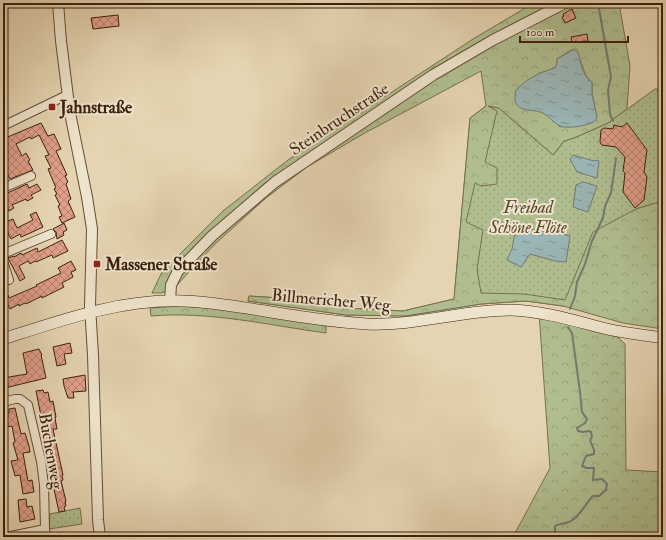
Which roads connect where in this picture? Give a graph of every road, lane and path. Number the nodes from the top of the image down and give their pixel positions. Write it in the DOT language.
graph roads {
  1 [pos="58,3"];
  2 [pos="564,3"];
  3 [pos="67,94"];
  4 [pos="3,126"];
  5 [pos="31,176"];
  6 [pos="3,188"];
  7 [pos="51,234"];
  8 [pos="3,254"];
  9 [pos="3,261"];
  10 [pos="9,280"];
  11 [pos="170,301"];
  12 [pos="90,311"];
  13 [pos="663,338"];
  14 [pos="3,339"];
  15 [pos="3,402"];
  16 [pos="46,533"];
  17 [pos="6,537"];
  18 [pos="100,537"];
  1 -- 3 [label="street"];
  2 -- 11 [label="street, Steinbruchstraße"];
  3 -- 4 [label="street"];
  3 -- 12 [label="street"];
  5 -- 6 [label="street"];
  7 -- 8 [label="street"];
  9 -- 10 [label="street"];
  11 -- 12 [label="main road, Billmericher Weg"];
  11 -- 13 [label="main road, Billmericher Weg"];
  12 -- 14 [label="main road, Billmericher Weg"];
  12 -- 18 [label="street"];
  15 -- 16 [label="street, Buchenweg"];
  16 -- 17 [label="street"];
}
